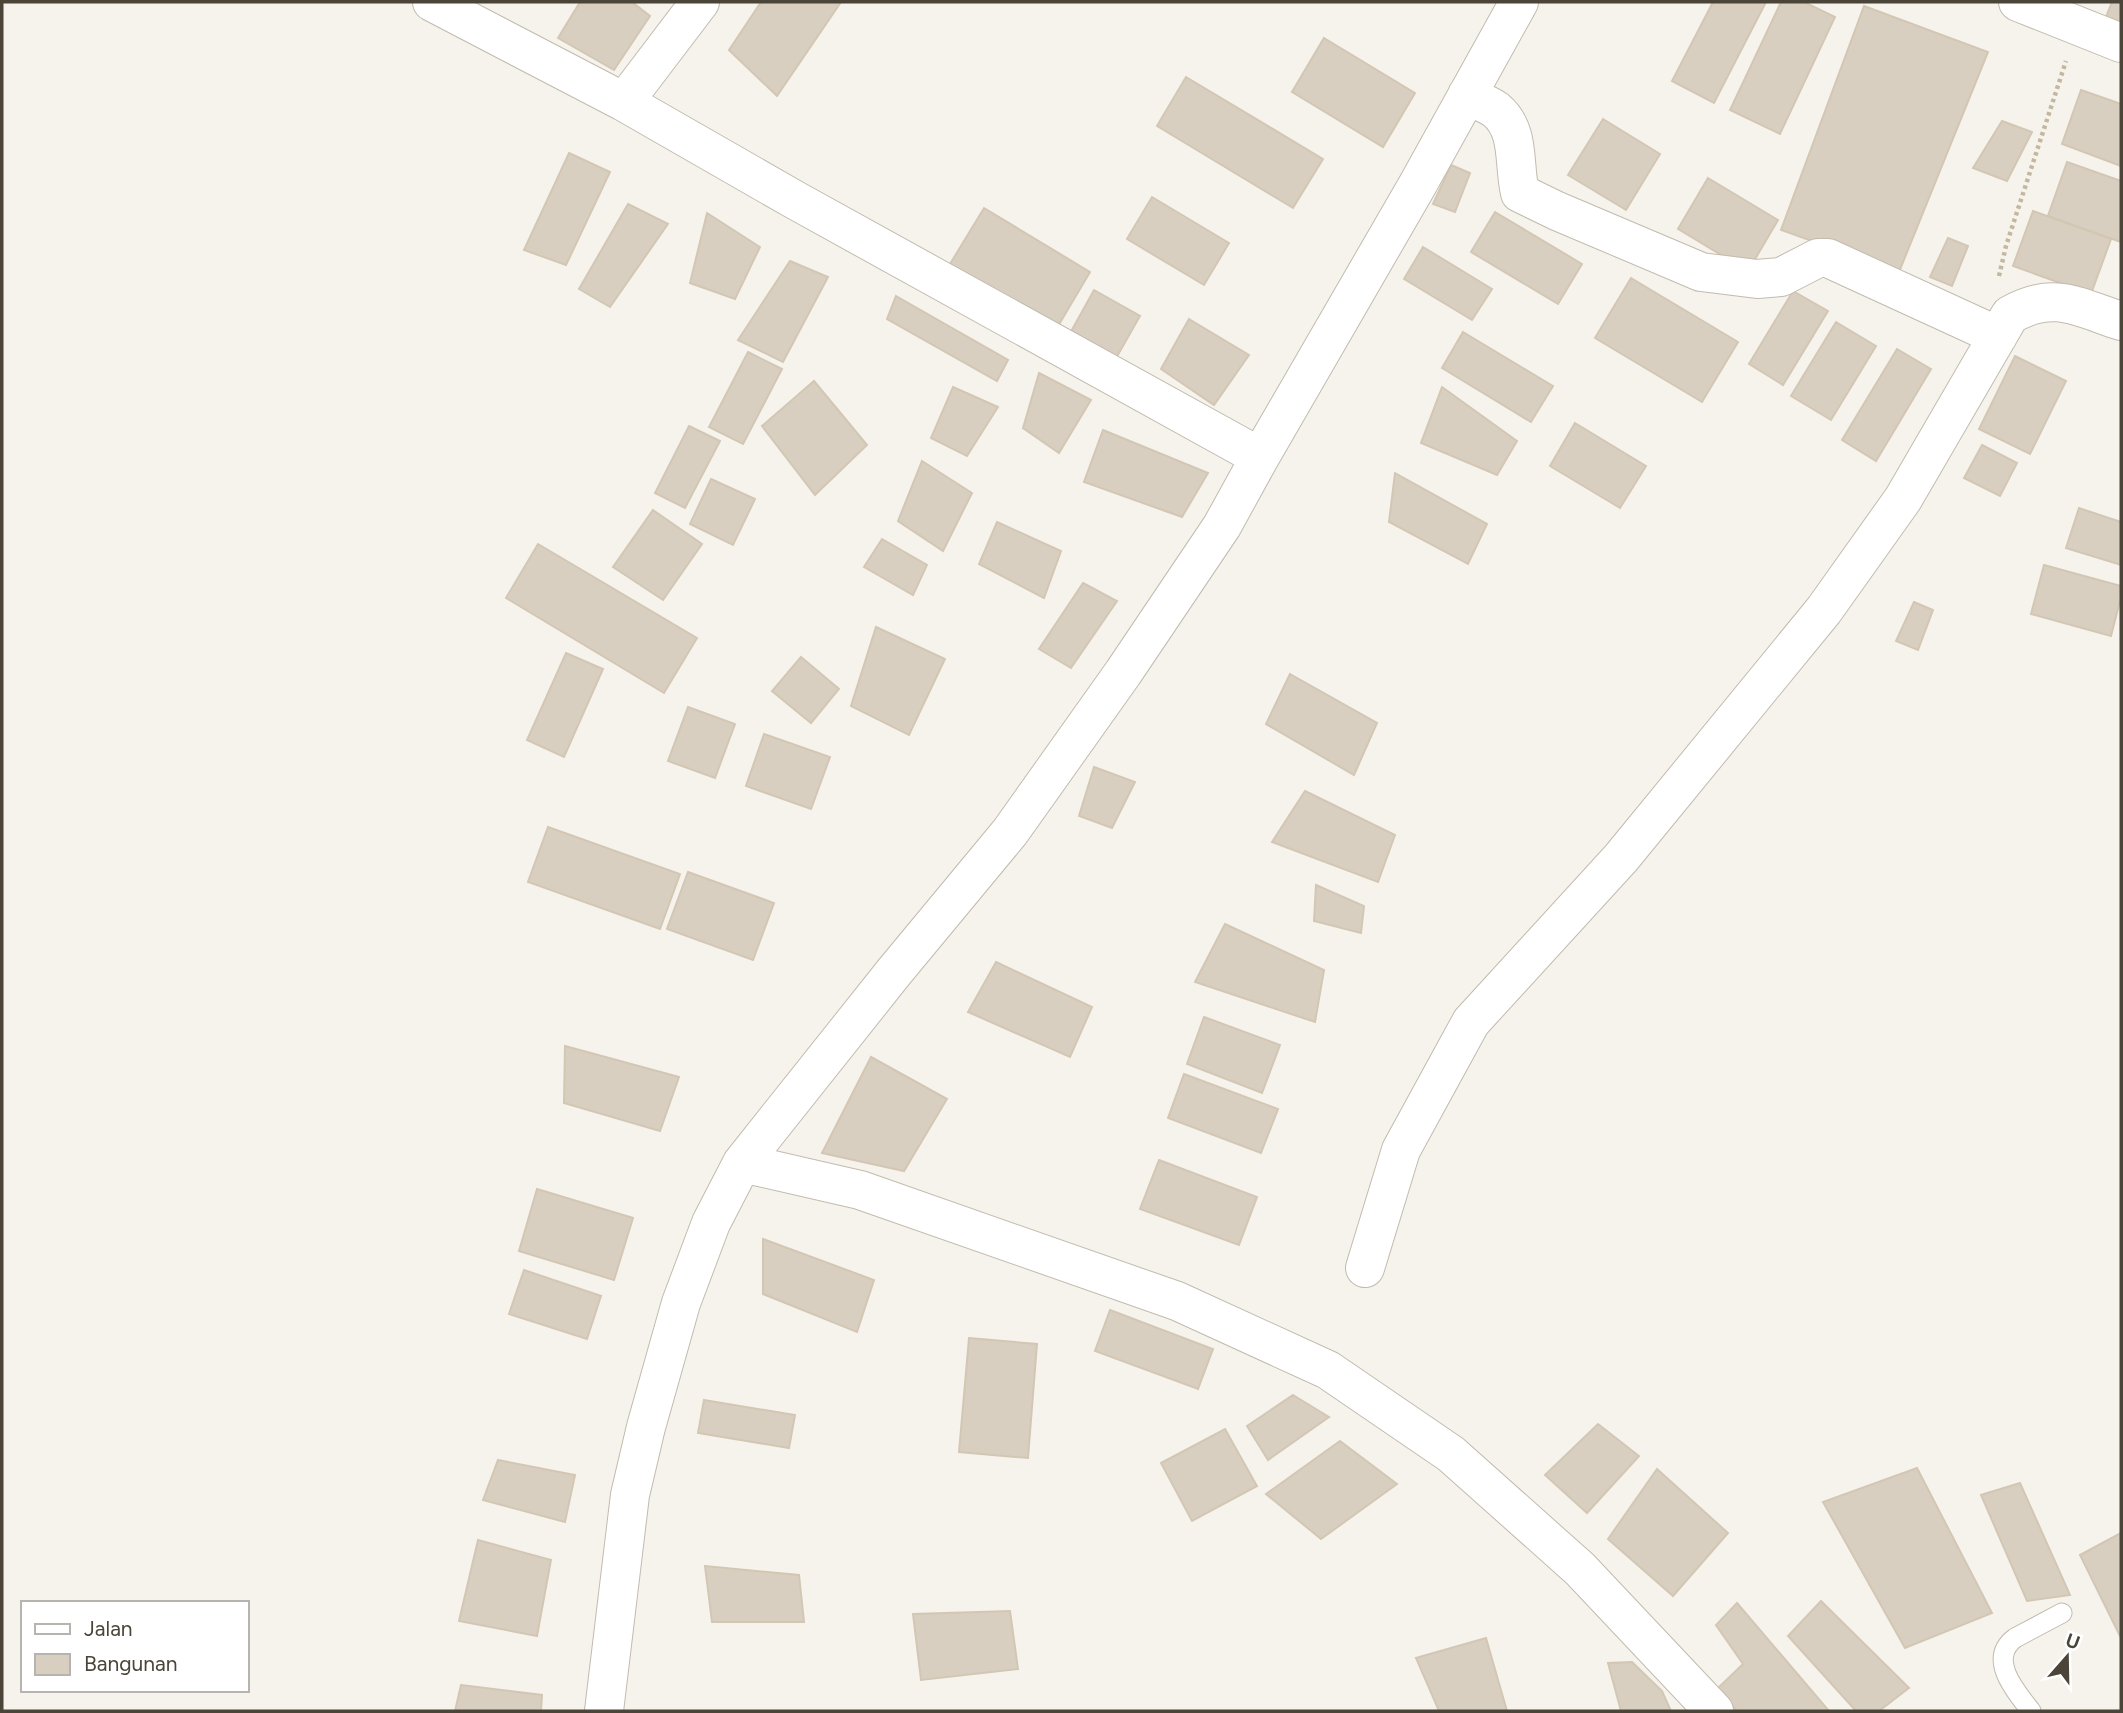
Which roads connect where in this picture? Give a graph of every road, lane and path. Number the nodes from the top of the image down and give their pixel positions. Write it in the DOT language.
graph roads {
  1 [pos="432,2"];
  2 [pos="699,2"];
  3 [pos="1519,2"];
  4 [pos="2018,2"];
  5 [pos="2078,26"];
  6 [pos="2121,43"];
  7 [pos="1467,95"];
  8 [pos="624,102"];
  9 [pos="2121,321"];
  10 [pos="2004,326"];
  11 [pos="1260,457"];
  12 [pos="742,1163"];
  13 [pos="1365,1268"];
  14 [pos="2062,1613"];
  15 [pos="604,1711"];
  16 [pos="1714,1711"];
  17 [pos="2031,1711"];
  1 -- 8 [label="street"];
  2 -- 8 [label="street"];
  3 -- 7 [label="street"];
  4 -- 5 [label="street"];
  5 -- 6 [label="street"];
  5 -- 10 [label="path"];
  7 -- 10 [label="street"];
  7 -- 11 [label="street"];
  8 -- 11 [label="street"];
  9 -- 10 [label="street"];
  10 -- 13 [label="street"];
  11 -- 12 [label="street"];
  12 -- 15 [label="street"];
  12 -- 16 [label="street"];
  14 -- 17 [label="lane"];
}
